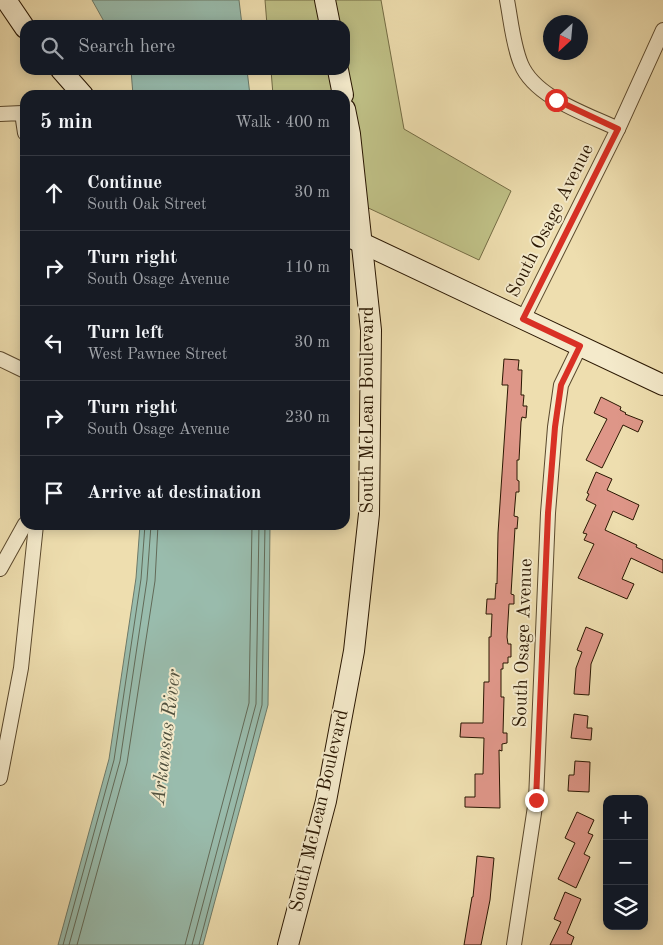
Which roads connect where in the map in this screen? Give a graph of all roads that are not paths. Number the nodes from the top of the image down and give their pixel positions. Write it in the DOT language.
graph roads {
  1 [pos="6,0"];
  2 [pos="326,0"];
  3 [pos="507,0"];
  4 [pos="329,20"];
  5 [pos="20,21"];
  6 [pos="663,30"];
  7 [pos="65,75"];
  8 [pos="339,75"];
  9 [pos="78,90"];
  10 [pos="341,90"];
  11 [pos="20,113"];
  12 [pos="0,114"];
  13 [pos="618,129"];
  14 [pos="350,134"];
  15 [pos="353,239"];
  16 [pos="523,319"];
  17 [pos="580,346"];
  18 [pos="0,359"];
  19 [pos="20,369"];
  20 [pos="663,385"];
  21 [pos="22,530"];
  22 [pos="36,530"];
  23 [pos="0,569"];
  24 [pos="0,778"];
  25 [pos="288,945"];
  26 [pos="514,945"];
  1 -- 5 [label="main road"];
  2 -- 4 [label="main road"];
  3 -- 13 [label="street"];
  6 -- 13 [label="street, South Osage Avenue"];
  7 -- 9 [label="main road"];
  8 -- 10 [label="main road"];
  11 -- 12 [label="street"];
  13 -- 16 [label="street, South Osage Avenue"];
  14 -- 15 [label="main road, South McLean Boulevard"];
  15 -- 16 [label="main road"];
  15 -- 25 [label="main road, South McLean Boulevard"];
  16 -- 17 [label="main road"];
  17 -- 20 [label="main road"];
  17 -- 26 [label="street, South Osage Avenue"];
  18 -- 19 [label="street"];
  21 -- 23 [label="street"];
  22 -- 24 [label="street"];
}
